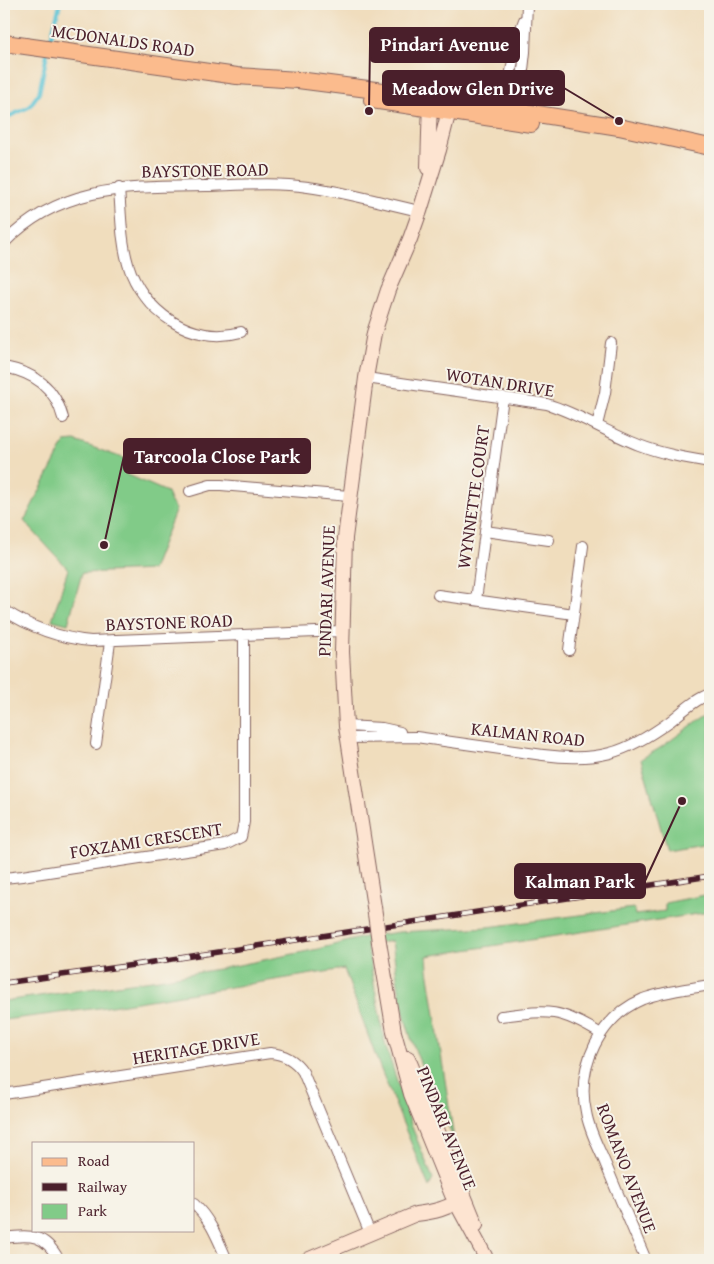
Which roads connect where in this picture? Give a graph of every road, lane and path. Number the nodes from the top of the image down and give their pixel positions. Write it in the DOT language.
graph roads {
  1 [pos="526,9"];
  2 [pos="4,43"];
  3 [pos="430,103"];
  4 [pos="450,106"];
  5 [pos="511,115"];
  6 [pos="704,146"];
  7 [pos="427,184"];
  8 [pos="119,188"];
  9 [pos="420,211"];
  10 [pos="4,243"];
  11 [pos="241,332"];
  12 [pos="611,343"];
  13 [pos="4,367"];
  14 [pos="366,378"];
  15 [pos="503,397"];
  16 [pos="63,418"];
  17 [pos="597,425"];
  18 [pos="710,462"];
  19 [pos="190,491"];
  20 [pos="349,496"];
  21 [pos="485,531"];
  22 [pos="549,540"];
  23 [pos="583,546"];
  24 [pos="438,595"];
  25 [pos="476,600"];
  26 [pos="4,610"];
  27 [pos="574,614"];
  28 [pos="342,632"];
  29 [pos="244,636"];
  30 [pos="110,642"];
  31 [pos="569,650"];
  32 [pos="710,694"];
  33 [pos="347,732"];
  34 [pos="96,744"];
  35 [pos="4,878"];
  36 [pos="710,985"];
  37 [pos="501,1016"];
  38 [pos="601,1034"];
  39 [pos="4,1094"];
  40 [pos="457,1197"];
  41 [pos="195,1205"];
  42 [pos="370,1232"];
  43 [pos="4,1238"];
  44 [pos="485,1258"];
  45 [pos="59,1260"];
  46 [pos="227,1260"];
  47 [pos="307,1260"];
  48 [pos="646,1260"];
  1 -- 5 [label="street"];
  2 -- 3 [label="main road, MCDONALDS ROAD"];
  3 -- 4 [label="main road, MCDONALDS ROAD"];
  3 -- 7 [label="street, PINDARI AVENUE"];
  4 -- 5 [label="main road, MCDONALDS ROAD"];
  4 -- 7 [label="street, PINDARI AVENUE"];
  5 -- 6 [label="main road, MCDONALDS ROAD"];
  7 -- 9 [label="street, PINDARI AVENUE"];
  8 -- 9 [label="street, BAYSTONE ROAD"];
  8 -- 10 [label="street, BAYSTONE ROAD"];
  8 -- 11 [label="street"];
  9 -- 14 [label="street, PINDARI AVENUE"];
  12 -- 17 [label="street"];
  13 -- 16 [label="street"];
  14 -- 15 [label="street, WOTAN DRIVE"];
  14 -- 20 [label="street, PINDARI AVENUE"];
  15 -- 17 [label="street, WOTAN DRIVE"];
  15 -- 21 [label="street, WYNNETTE COURT"];
  17 -- 18 [label="street, WOTAN DRIVE"];
  19 -- 20 [label="street"];
  20 -- 28 [label="street, PINDARI AVENUE"];
  21 -- 22 [label="street"];
  21 -- 25 [label="street, WYNNETTE COURT"];
  23 -- 27 [label="street"];
  24 -- 25 [label="street"];
  25 -- 27 [label="street"];
  26 -- 30 [label="street, BAYSTONE ROAD"];
  27 -- 31 [label="street"];
  28 -- 29 [label="street, BAYSTONE ROAD"];
  28 -- 33 [label="street, PINDARI AVENUE"];
  29 -- 30 [label="street, BAYSTONE ROAD"];
  29 -- 35 [label="street, FOXZAMI CRESCENT"];
  30 -- 34 [label="street"];
  32 -- 33 [label="street, KALMAN ROAD"];
  33 -- 40 [label="street, PINDARI AVENUE, bridge"];
  36 -- 38 [label="street, ROMANO AVENUE"];
  37 -- 38 [label="street"];
  38 -- 48 [label="street, ROMANO AVENUE"];
  39 -- 42 [label="street, HERITAGE DRIVE"];
  40 -- 42 [label="street"];
  40 -- 44 [label="street, PINDARI AVENUE"];
  41 -- 46 [label="street"];
  42 -- 47 [label="street"];
  43 -- 45 [label="street"];
}
